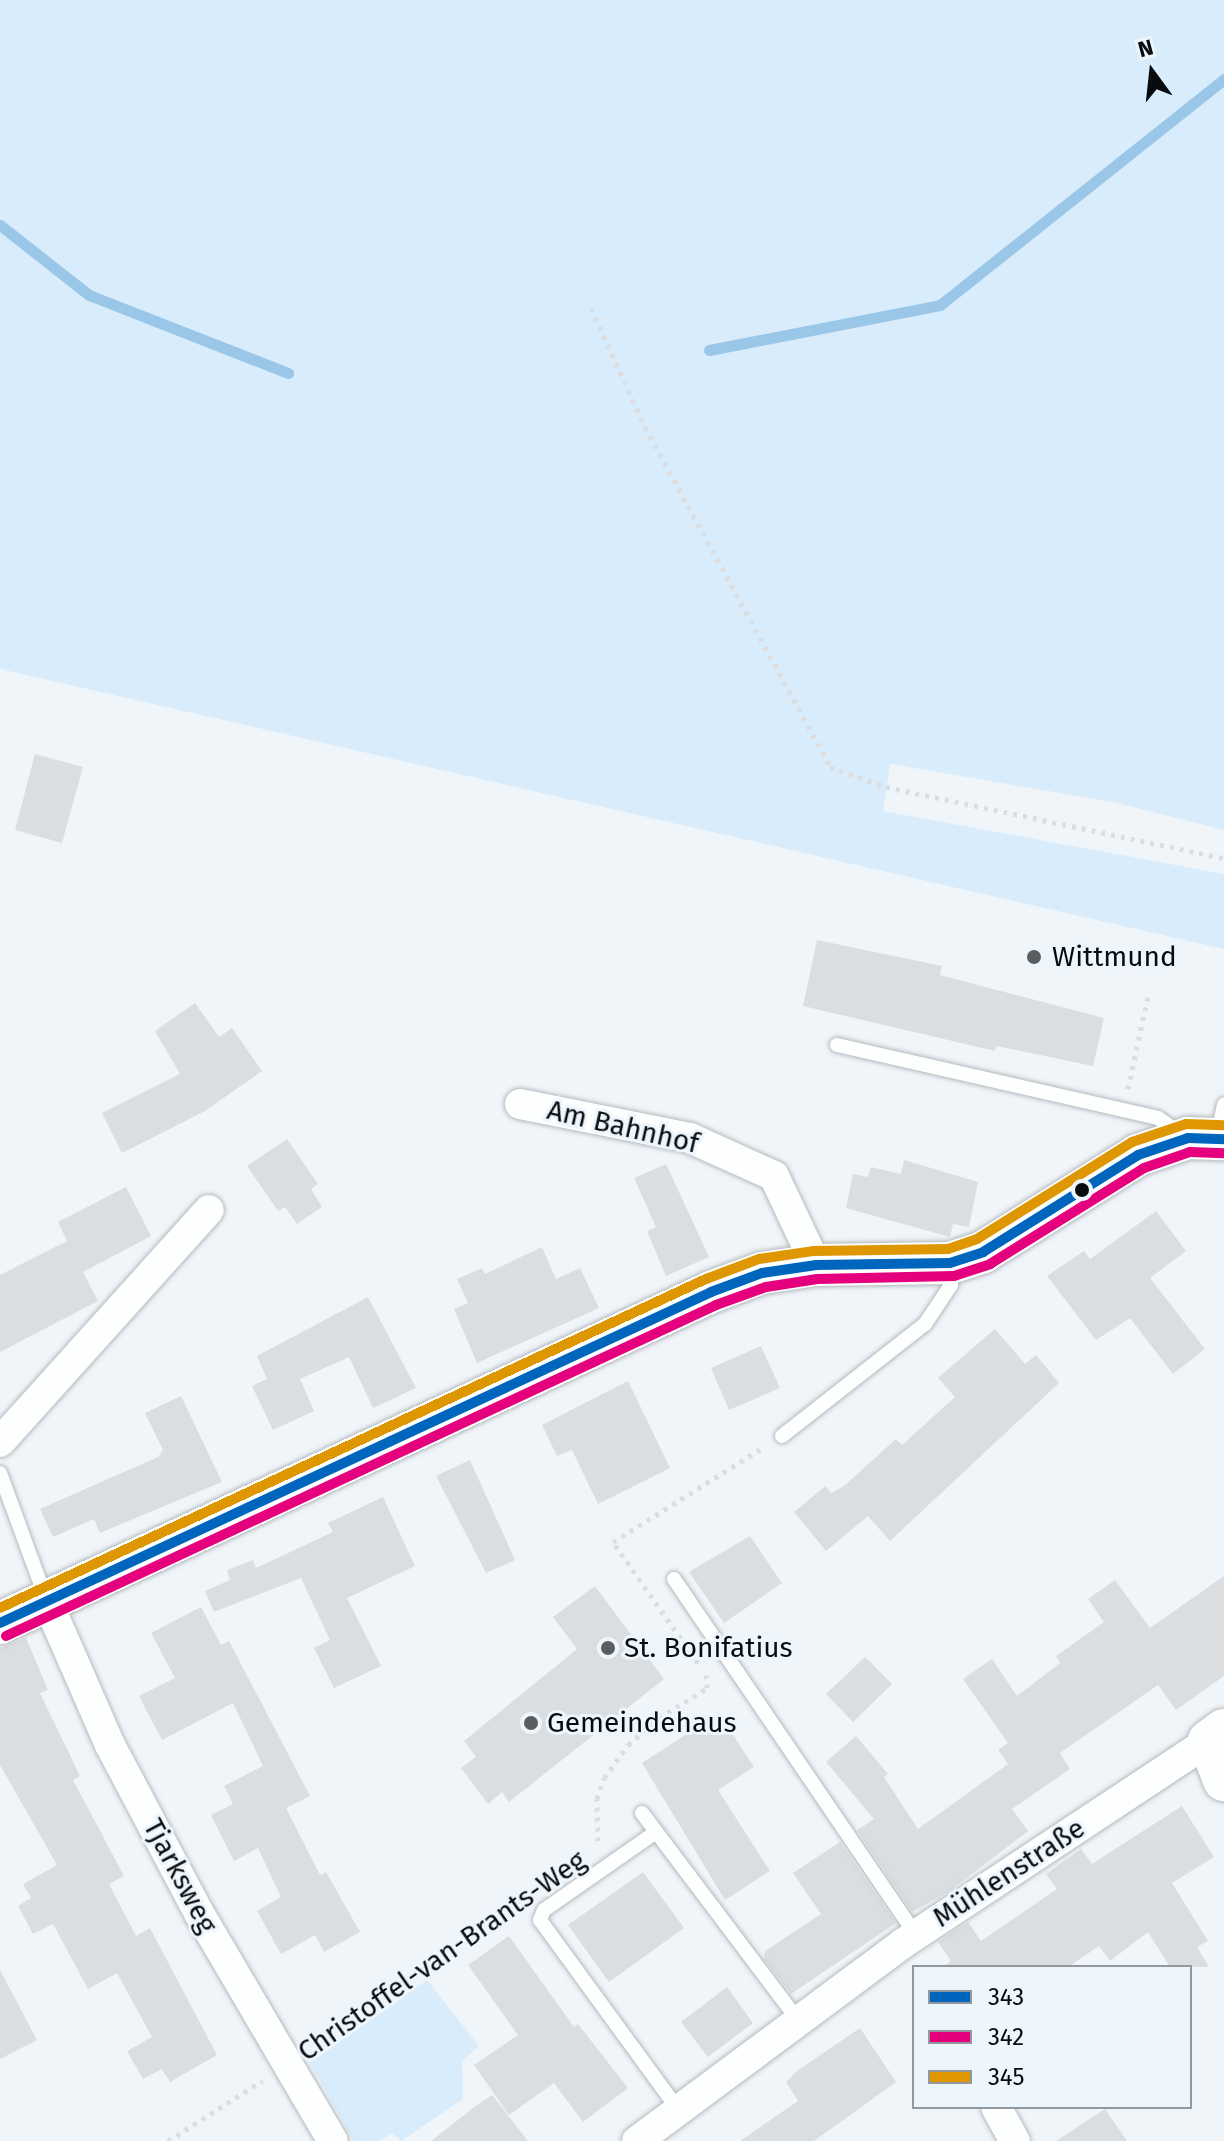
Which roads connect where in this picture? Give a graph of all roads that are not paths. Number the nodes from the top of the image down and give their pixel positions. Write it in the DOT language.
graph roads {
  1 [pos="837,1045"];
  2 [pos="520,1104"];
  3 [pos="1213,1130"];
  4 [pos="209,1210"];
  5 [pos="950,1263"];
  6 [pos="816,1265"];
  7 [pos="782,1436"];
  8 [pos="0,1442"];
  9 [pos="0,1473"];
  10 [pos="674,1579"];
  11 [pos="47,1601"];
  12 [pos="0,1623"];
  13 [pos="1217,1736"];
  14 [pos="1224,1780"];
  15 [pos="642,1813"];
  16 [pos="656,1832"];
  17 [pos="911,1949"];
  18 [pos="798,2020"];
  19 [pos="678,2109"];
  20 [pos="997,2109"];
  21 [pos="333,2141"];
  22 [pos="637,2141"];
  23 [pos="1015,2141"];
  1 -- 3 [label="lane"];
  2 -- 6 [label="street, Am Bahnhof"];
  3 -- 5 [label="street"];
  4 -- 8 [label="street"];
  5 -- 6 [label="street"];
  5 -- 7 [label="lane"];
  6 -- 11 [label="street"];
  9 -- 11 [label="lane"];
  10 -- 17 [label="lane"];
  11 -- 12 [label="street"];
  11 -- 21 [label="street, Tjarksweg"];
  13 -- 14 [label="street"];
  13 -- 17 [label="street, Mühlenstraße"];
  15 -- 16 [label="lane"];
  16 -- 18 [label="lane"];
  16 -- 19 [label="lane"];
  17 -- 18 [label="street, Mühlenstraße"];
  18 -- 19 [label="street, Mühlenstraße"];
  19 -- 22 [label="street, Mühlenstraße"];
  20 -- 23 [label="street"];
}
